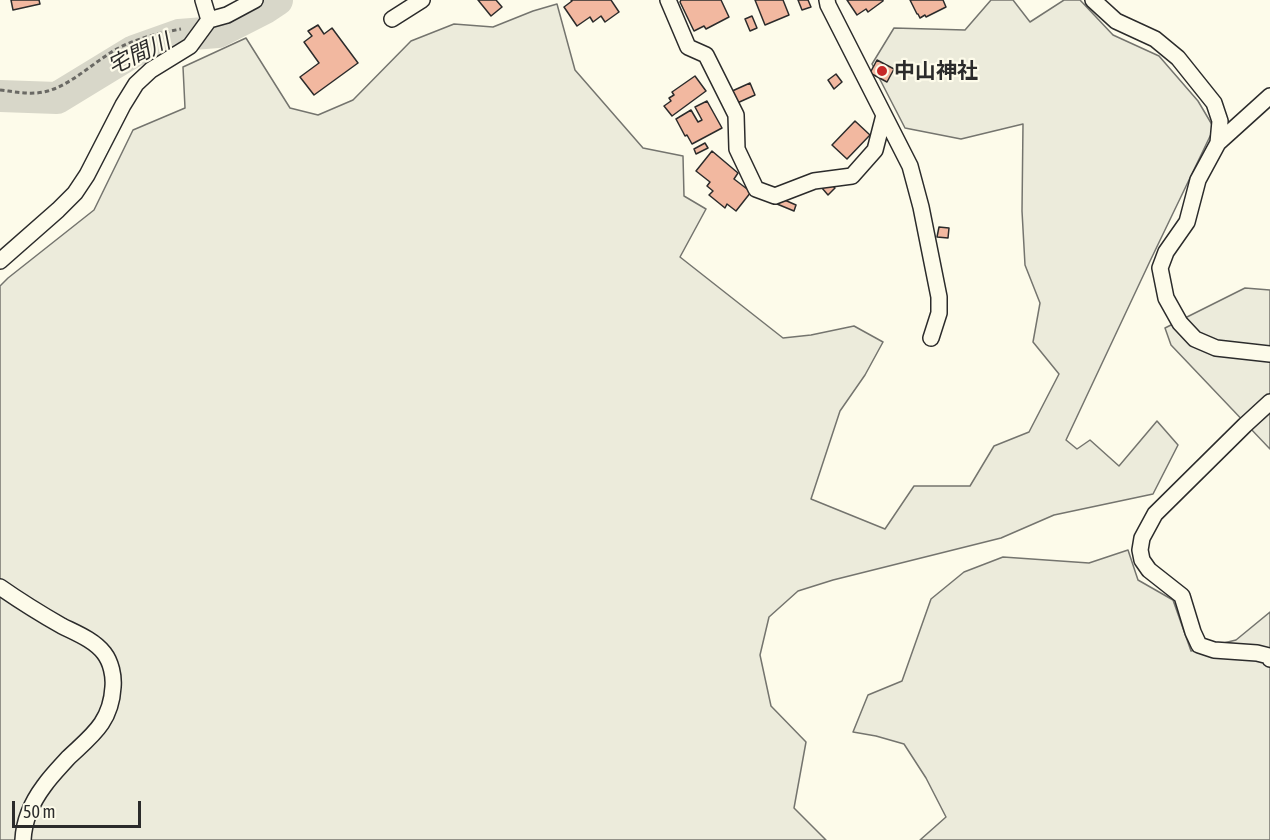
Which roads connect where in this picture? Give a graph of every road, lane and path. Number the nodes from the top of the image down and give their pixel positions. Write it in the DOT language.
graph roads {
  1 [pos="203,0"];
  2 [pos="255,0"];
  3 [pos="422,0"];
  4 [pos="668,0"];
  5 [pos="827,0"];
  6 [pos="1093,0"];
  7 [pos="392,19"];
  8 [pos="206,23"];
  9 [pos="0,90"];
  10 [pos="1270,96"];
  11 [pos="884,115"];
  12 [pos="1218,143"];
  13 [pos="0,261"];
  14 [pos="931,338"];
  15 [pos="1270,354"];
  16 [pos="1270,402"];
  17 [pos="0,587"];
  18 [pos="1270,659"];
  19 [pos="22,840"];
  1 -- 8 [label="street"];
  2 -- 8 [label="street"];
  3 -- 7 [label="street"];
  4 -- 11 [label="street"];
  5 -- 11 [label="street"];
  6 -- 12 [label="street"];
  8 -- 9 [label="path"];
  8 -- 13 [label="street"];
  10 -- 12 [label="street"];
  11 -- 14 [label="street"];
  12 -- 15 [label="street"];
  16 -- 18 [label="street"];
  17 -- 19 [label="street"];
}
